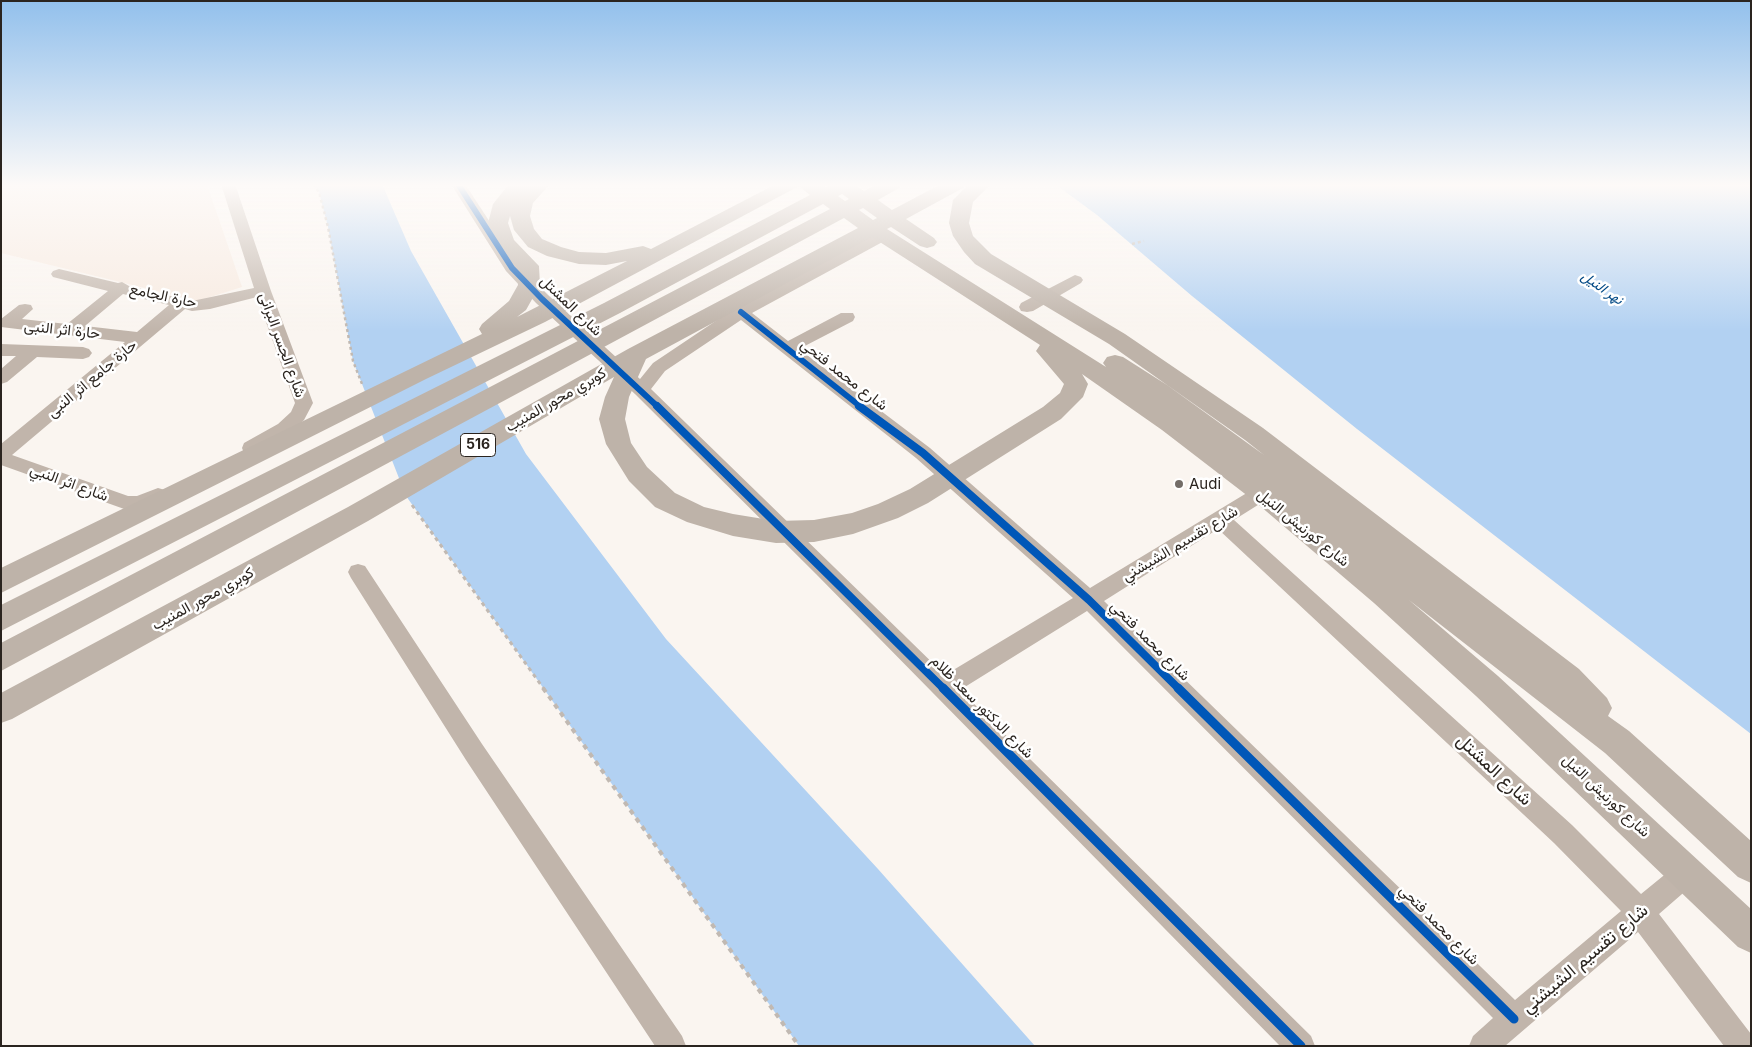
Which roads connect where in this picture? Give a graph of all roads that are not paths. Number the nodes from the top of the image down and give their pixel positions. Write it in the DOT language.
graph roads {
  1 [pos="244,233"];
  2 [pos="496,233"];
  3 [pos="501,233"];
  4 [pos="526,233"];
  5 [pos="695,233"];
  6 [pos="699,233"];
  7 [pos="751,233"];
  8 [pos="800,233"];
  9 [pos="864,233"];
  10 [pos="878,233"];
  11 [pos="910,233"];
  12 [pos="962,233"];
  13 [pos="491,235"];
  14 [pos="883,236"];
  15 [pos="59,274"];
  16 [pos="1075,280"];
  17 [pos="122,287"];
  18 [pos="263,291"];
  19 [pos="182,303"];
  20 [pos="25,308"];
  21 [pos="741,312"];
  22 [pos="1020,312"];
  23 [pos="148,315"];
  24 [pos="848,317"];
  25 [pos="69,331"];
  26 [pos="133,338"];
  27 [pos="787,348"];
  28 [pos="1,350"];
  29 [pos="33,351"];
  30 [pos="461,352"];
  31 [pos="83,354"];
  32 [pos="636,354"];
  33 [pos="1,378"];
  34 [pos="641,390"];
  35 [pos="1,454"];
  36 [pos="1,458"];
  37 [pos="947,480"];
  38 [pos="1262,493"];
  39 [pos="138,503"];
  40 [pos="1220,519"];
  41 [pos="358,572"];
  42 [pos="1,581"];
  43 [pos="1089,600"];
  44 [pos="1,619"];
  45 [pos="1,658"];
  46 [pos="944,688"];
  47 [pos="1,709"];
  48 [pos="1617,742"];
  49 [pos="1751,865"];
  50 [pos="1688,872"];
  51 [pos="1640,912"];
  52 [pos="1751,934"];
  53 [pos="1514,1019"];
  54 [pos="672,1046"];
  55 [pos="1301,1046"];
  56 [pos="1483,1046"];
  57 [pos="1742,1046"];
  1 -- 18 [label="street, شارع الجسر البرانى"];
  2 -- 13 [label="street"];
  3 -- 30 [label="highway"];
  4 -- 5 [label="highway"];
  6 -- 30 [label="highway"];
  7 -- 44 [label="highway"];
  8 -- 45 [label="highway, كوبري محور المنيب / 516"];
  9 -- 32 [label="highway, كوبري محور المنيب / 516"];
  10 -- 14 [label="highway, شارع كورنيش النيل"];
  11 -- 22 [label="highway, شارع كورنيش النيل"];
  12 -- 48 [label="highway"];
  13 -- 34 [label="street, شارع المشتل"];
  14 -- 21 [label="street"];
  14 -- 22 [label="highway, شارع كورنيش النيل"];
  15 -- 17 [label="street, حارة الجامع"];
  16 -- 22 [label="street"];
  17 -- 19 [label="street, حارة الجامع"];
  17 -- 25 [label="street, حارة الجامع"];
  18 -- 19 [label="street, حارة الجامع"];
  18 -- 39 [label="street, شارع الجسر البرانى"];
  19 -- 26 [label="street, حارة جامع اثر النبى"];
  20 -- 25 [label="street, حارة اثر النبى"];
  21 -- 27 [label="street, شارع محمد فتحي"];
  21 -- 34 [label="street"];
  22 -- 37 [label="highway"];
  22 -- 38 [label="highway, شارع كورنيش النيل"];
  22 -- 48 [label="highway, شارع كورنيش النيل"];
  23 -- 26 [label="street"];
  24 -- 27 [label="street"];
  25 -- 26 [label="street, حارة اثر النبى"];
  26 -- 35 [label="street, حارة جامع اثر النبى"];
  27 -- 37 [label="street, شارع محمد فتحي"];
  28 -- 29 [label="street"];
  29 -- 31 [label="street"];
  29 -- 33 [label="street"];
  30 -- 42 [label="highway"];
  32 -- 37 [label="highway"];
  32 -- 47 [label="highway, كوبري محور المنيب / 516"];
  34 -- 46 [label="street, شارع الدكتور سعد ظلام"];
  36 -- 39 [label="street, شارع اثر النبي"];
  37 -- 43 [label="street, شارع محمد فتحي"];
  38 -- 40 [label="street, شارع تقسيم الشيشني"];
  38 -- 50 [label="highway, شارع كورنيش النيل"];
  40 -- 43 [label="street, شارع تقسيم الشيشني"];
  40 -- 51 [label="street, شارع المشتل"];
  41 -- 54 [label="street"];
  43 -- 46 [label="street, شارع تقسيم الشيشني"];
  43 -- 53 [label="street, شارع محمد فتحي"];
  46 -- 55 [label="street, شارع الدكتور سعد ظلام"];
  48 -- 49 [label="highway, شارع كورنيش النيل"];
  50 -- 51 [label="street, شارع تقسيم الشيشني"];
  50 -- 52 [label="highway, شارع كورنيش النيل"];
  51 -- 53 [label="street, شارع تقسيم الشيشني"];
  51 -- 57 [label="street, شارع المشتل"];
  53 -- 56 [label="street, شارع تقسيم الشيشني"];
}
